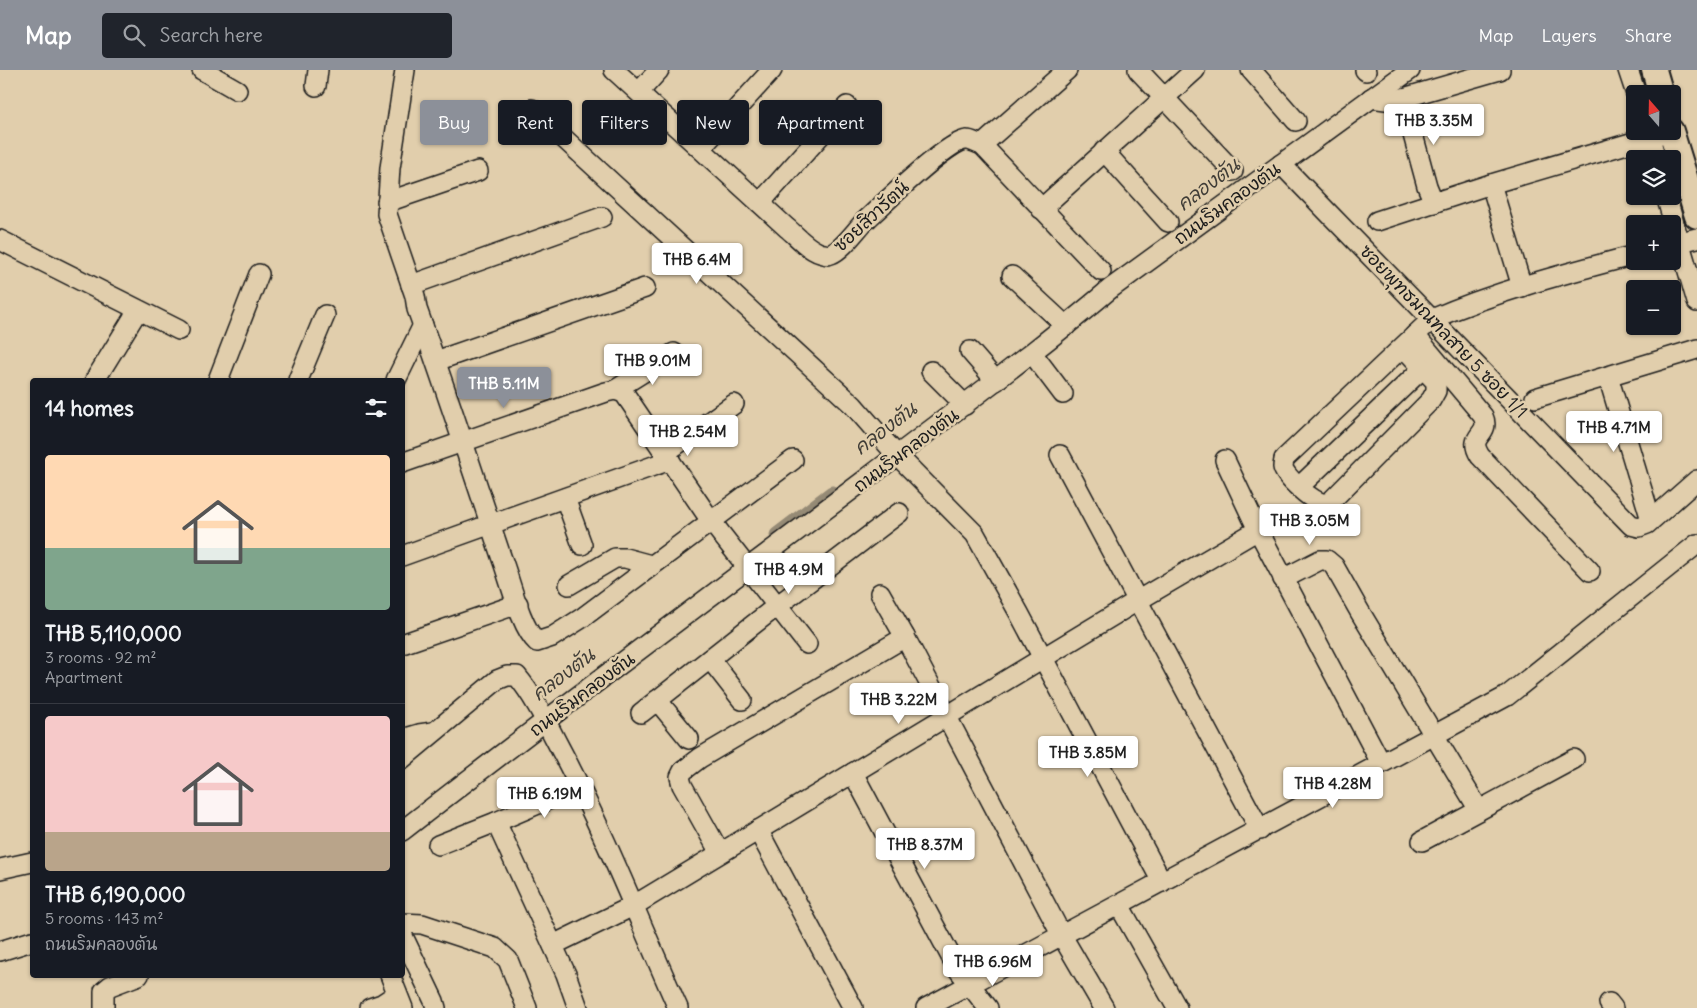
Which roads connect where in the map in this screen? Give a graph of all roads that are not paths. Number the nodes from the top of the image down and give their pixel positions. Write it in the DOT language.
graph roads {
  1 [pos="202,70"];
  2 [pos="405,70"];
  3 [pos="614,70"];
  4 [pos="659,70"];
  5 [pos="772,70"];
  6 [pos="1067,70"];
  7 [pos="1138,70"];
  8 [pos="1196,70"];
  9 [pos="1250,70"];
  10 [pos="1410,70"];
  11 [pos="1500,70"];
  12 [pos="1628,70"];
  13 [pos="1654,70"];
  14 [pos="1633,85"];
  15 [pos="1658,85"];
  16 [pos="236,90"];
  17 [pos="639,92"];
  18 [pos="1164,97"];
  19 [pos="1370,98"];
  20 [pos="1403,98"];
  21 [pos="1296,121"];
  22 [pos="1637,140"];
  23 [pos="1663,140"];
  24 [pos="571,145"];
  25 [pos="812,145"];
  26 [pos="982,145"];
  27 [pos="700,148"];
  28 [pos="1104,151"];
  29 [pos="1282,164"];
  30 [pos="478,171"];
  31 [pos="1233,172"];
  32 [pos="1491,184"];
  33 [pos="387,202"];
  34 [pos="760,203"];
  35 [pos="1434,203"];
  36 [pos="1041,209"];
  37 [pos="1697,216"];
  38 [pos="602,217"];
  39 [pos="1377,221"];
  40 [pos="1168,222"];
  41 [pos="1697,238"];
  42 [pos="0,240"];
  43 [pos="1681,243"];
  44 [pos="1626,258"];
  45 [pos="1681,258"];
  46 [pos="1101,271"];
  47 [pos="259,274"];
  48 [pos="1012,276"];
  49 [pos="411,285"];
  50 [pos="1522,287"];
  51 [pos="645,288"];
  52 [pos="1697,302"];
  53 [pos="138,310"];
  54 [pos="325,315"];
  55 [pos="1432,319"];
  56 [pos="1061,321"];
  57 [pos="423,325"];
  58 [pos="180,330"];
  59 [pos="1409,341"];
  60 [pos="1697,348"];
  61 [pos="970,352"];
  62 [pos="674,353"];
  63 [pos="1032,353"];
  64 [pos="436,361"];
  65 [pos="1423,368"];
  66 [pos="931,370"];
  67 [pos="990,375"];
  68 [pos="1608,376"];
  69 [pos="96,378"];
  70 [pos="219,378"];
  71 [pos="299,378"];
  72 [pos="397,378"];
  73 [pos="615,390"];
  74 [pos="1063,394"];
  75 [pos="1534,398"];
  76 [pos="959,399"];
  77 [pos="734,404"];
  78 [pos="463,442"];
  79 [pos="892,449"];
  80 [pos="1060,455"];
  81 [pos="668,457"];
  82 [pos="793,460"];
  83 [pos="1224,460"];
  84 [pos="405,462"];
  85 [pos="1697,480"];
  86 [pos="1299,487"];
  87 [pos="565,498"];
  88 [pos="899,514"];
  89 [pos="1651,520"];
  90 [pos="710,521"];
  91 [pos="491,525"];
  92 [pos="1258,530"];
  93 [pos="1697,544"];
  94 [pos="582,545"];
  95 [pos="405,555"];
  96 [pos="651,565"];
  97 [pos="744,565"];
  98 [pos="1590,571"];
  99 [pos="1283,578"];
  100 [pos="569,585"];
  101 [pos="880,593"];
  102 [pos="1137,600"];
  103 [pos="518,604"];
  104 [pos="777,606"];
  105 [pos="905,637"];
  106 [pos="405,643"];
  107 [pos="807,644"];
  108 [pos="1043,658"];
  109 [pos="710,659"];
  110 [pos="657,700"];
  111 [pos="742,700"];
  112 [pos="641,713"];
  113 [pos="947,716"];
  114 [pos="544,719"];
  115 [pos="436,732"];
  116 [pos="1435,735"];
  117 [pos="405,738"];
  118 [pos="689,739"];
  119 [pos="405,757"];
  120 [pos="1574,759"];
  121 [pos="1381,763"];
  122 [pos="853,773"];
  123 [pos="580,786"];
  124 [pos="1479,810"];
  125 [pos="496,822"];
  126 [pos="405,829"];
  127 [pos="758,830"];
  128 [pos="1260,830"];
  129 [pos="1422,841"];
  130 [pos="438,845"];
  131 [pos="720,853"];
  132 [pos="30,862"];
  133 [pos="0,869"];
  134 [pos="1162,882"];
  135 [pos="1119,905"];
  136 [pos="633,906"];
  137 [pos="405,923"];
  138 [pos="1062,936"];
  139 [pos="405,940"];
  140 [pos="30,943"];
  141 [pos="552,945"];
  142 [pos="0,951"];
  143 [pos="131,978"];
  144 [pos="391,978"];
  145 [pos="969,985"];
  146 [pos="104,999"];
  147 [pos="400,1001"];
  148 [pos="372,1008"];
  149 [pos="436,1008"];
  150 [pos="527,1008"];
  151 [pos="578,1008"];
  152 [pos="678,1008"];
  153 [pos="854,1008"];
  154 [pos="926,1008"];
  155 [pos="988,1008"];
  156 [pos="1104,1008"];
  157 [pos="1177,1008"];
  1 -- 16 [label="street"];
  2 -- 33 [label="street"];
  3 -- 17 [label="street, ซอยสิวารัตน์"];
  4 -- 17 [label="street"];
  5 -- 27 [label="street"];
  6 -- 26 [label="street"];
  7 -- 18 [label="street"];
  8 -- 18 [label="street"];
  9 -- 21 [label="street"];
  10 -- 19 [label="street, ถนนริมคลองตัน"];
  11 -- 20 [label="street"];
  12 -- 14 [label="street"];
  13 -- 15 [label="main road"];
  17 -- 27 [label="street, ซอยสิวารัตน์"];
  18 -- 28 [label="street"];
  18 -- 31 [label="street"];
  19 -- 20 [label="street"];
  19 -- 29 [label="street, ถนนริมคลองตัน"];
  20 -- 35 [label="street"];
  22 -- 32 [label="street"];
  23 -- 37 [label="main road"];
  24 -- 79 [label="street"];
  25 -- 34 [label="street"];
  26 -- 34 [label="street, ซอยสิวารัตน์"];
  26 -- 36 [label="street"];
  27 -- 34 [label="street, ซอยสิวารัตน์"];
  28 -- 36 [label="street"];
  28 -- 40 [label="street"];
  29 -- 55 [label="street, ซอยพุทธมณฑลสาย 5 ซอย 1/1"];
  29 -- 56 [label="street, ถนนริมคลองตัน"];
  30 -- 33 [label="street"];
  32 -- 35 [label="street"];
  32 -- 50 [label="street"];
  33 -- 49 [label="street"];
  35 -- 39 [label="street"];
  36 -- 46 [label="street"];
  38 -- 49 [label="street"];
  41 -- 43 [label="street"];
  42 -- 53 [label="street"];
  44 -- 50 [label="street"];
  45 -- 52 [label="street"];
  47 -- 70 [label="street"];
  48 -- 56 [label="street"];
  49 -- 57 [label="street"];
  50 -- 55 [label="street"];
  51 -- 64 [label="street"];
  53 -- 58 [label="street"];
  53 -- 69 [label="street"];
  54 -- 71 [label="street"];
  55 -- 59 [label="street"];
  55 -- 89 [label="street, ซอยพุทธมณฑลสาย 5 ซอย 1/1"];
  56 -- 63 [label="street, ถนนริมคลองตัน"];
  57 -- 64 [label="street"];
  57 -- 72 [label="street"];
  59 -- 65 [label="street"];
  59 -- 86 [label="street"];
  59 -- 98 [label="street"];
  60 -- 68 [label="street"];
  61 -- 67 [label="street"];
  62 -- 73 [label="street"];
  63 -- 67 [label="street, ถนนริมคลองตัน"];
  63 -- 74 [label="street"];
  64 -- 78 [label="street"];
  65 -- 86 [label="street"];
  65 -- 86 [label="street"];
  66 -- 76 [label="street"];
  67 -- 76 [label="street, ถนนริมคลองตัน"];
  68 -- 75 [label="street"];
  68 -- 89 [label="street"];
  73 -- 78 [label="street"];
  73 -- 81 [label="street"];
  76 -- 79 [label="street, ถนนริมคลองตัน"];
  77 -- 81 [label="street"];
  78 -- 84 [label="street"];
  78 -- 91 [label="street"];
  79 -- 97 [label="street, ถนนริมคลองตัน"];
  79 -- 108 [label="street"];
  80 -- 102 [label="street"];
  81 -- 87 [label="street"];
  81 -- 90 [label="street"];
  82 -- 90 [label="street"];
  83 -- 92 [label="street"];
  85 -- 89 [label="street"];
  87 -- 91 [label="street"];
  87 -- 94 [label="street"];
  88 -- 104 [label="street"];
  90 -- 96 [label="street"];
  90 -- 97 [label="street"];
  91 -- 95 [label="street"];
  91 -- 103 [label="street"];
  92 -- 99 [label="street"];
  92 -- 102 [label="street"];
  93 -- 116 [label="street"];
  96 -- 100 [label="street"];
  96 -- 103 [label="street"];
  97 -- 104 [label="street"];
  97 -- 114 [label="street, ถนนริมคลองตัน"];
  99 -- 116 [label="street"];
  99 -- 121 [label="street"];
  101 -- 105 [label="street"];
  102 -- 108 [label="street"];
  102 -- 128 [label="street"];
  103 -- 106 [label="street"];
  104 -- 107 [label="street"];
  104 -- 109 [label="street"];
  105 -- 113 [label="street"];
  105 -- 131 [label="street"];
  108 -- 113 [label="street"];
  108 -- 134 [label="street"];
  109 -- 110 [label="street"];
  109 -- 111 [label="street"];
  110 -- 112 [label="street"];
  110 -- 118 [label="street"];
  113 -- 122 [label="street"];
  113 -- 138 [label="street"];
  114 -- 115 [label="street"];
  114 -- 123 [label="street"];
  114 -- 126 [label="street, ถนนริมคลองตัน"];
  115 -- 117 [label="street"];
  115 -- 119 [label="street"];
  116 -- 121 [label="street"];
  116 -- 124 [label="street"];
  120 -- 124 [label="street"];
  121 -- 128 [label="street"];
  122 -- 127 [label="street"];
  122 -- 145 [label="street"];
  123 -- 125 [label="street"];
  123 -- 136 [label="street"];
  124 -- 129 [label="street"];
  125 -- 130 [label="street"];
  125 -- 141 [label="street"];
  127 -- 131 [label="street"];
  127 -- 153 [label="street"];
  128 -- 134 [label="street"];
  131 -- 136 [label="street"];
  132 -- 133 [label="street"];
  134 -- 135 [label="street"];
  135 -- 138 [label="street"];
  135 -- 157 [label="street"];
  136 -- 141 [label="street"];
  136 -- 152 [label="street"];
  137 -- 150 [label="street"];
  138 -- 145 [label="street"];
  138 -- 156 [label="street"];
  139 -- 149 [label="street"];
  140 -- 142 [label="street"];
  141 -- 151 [label="street"];
  143 -- 146 [label="street"];
  144 -- 147 [label="street"];
  145 -- 154 [label="street"];
  145 -- 155 [label="street"];
  147 -- 148 [label="street"];
}
